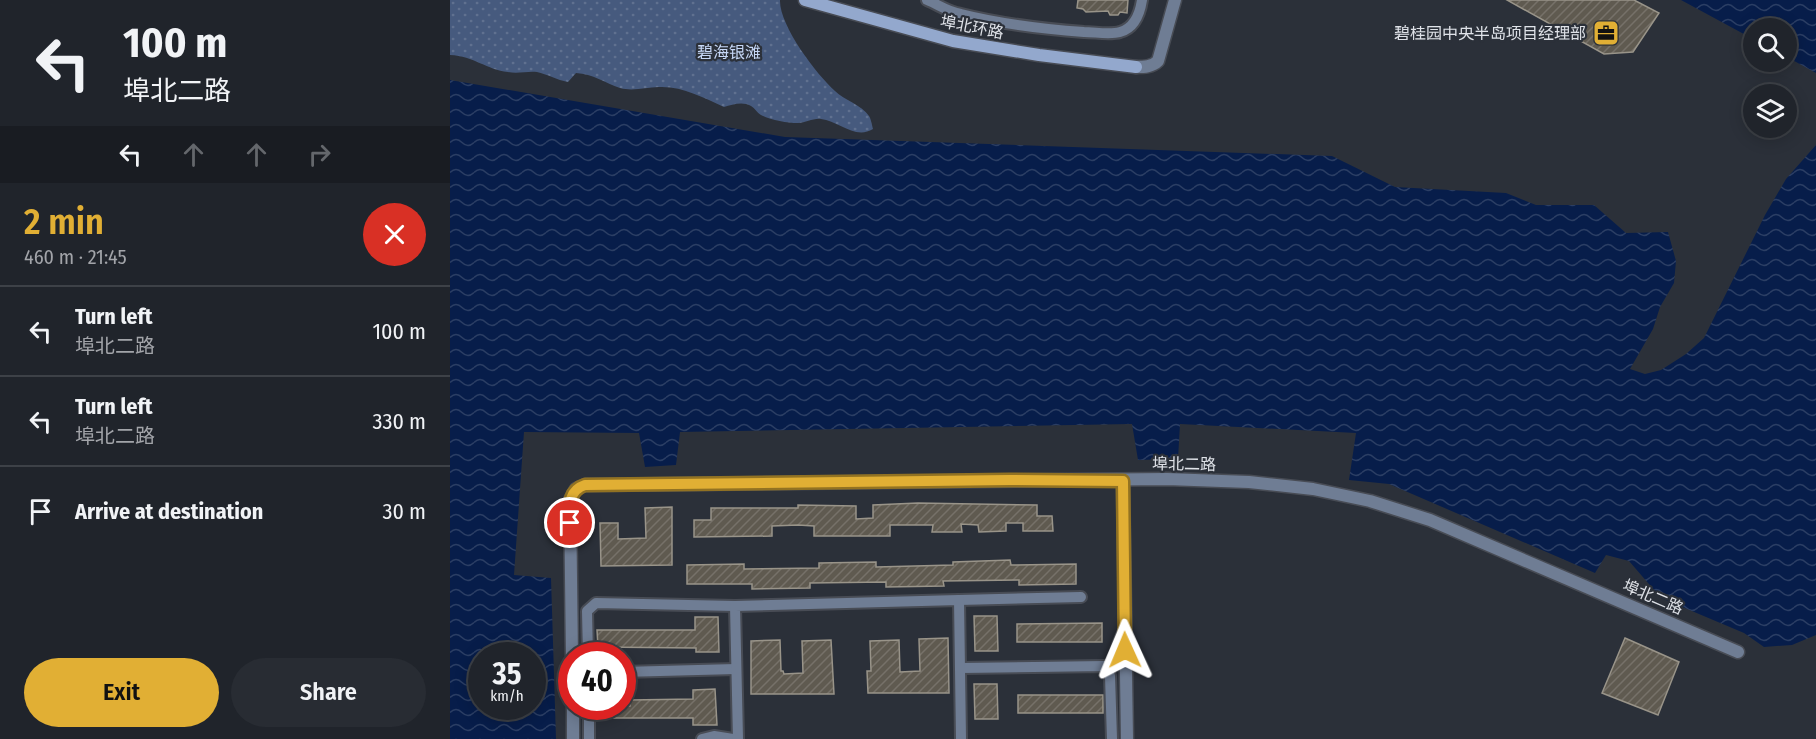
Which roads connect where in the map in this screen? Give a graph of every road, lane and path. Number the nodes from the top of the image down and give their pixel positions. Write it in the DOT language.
graph roads {
  1 [pos="805,0"];
  2 [pos="927,0"];
  3 [pos="1142,0"];
  4 [pos="1175,0"];
  5 [pos="1136,67"];
  6 [pos="1123,481"];
  7 [pos="1081,597"];
  8 [pos="959,600"];
  9 [pos="735,606"];
  10 [pos="572,642"];
  11 [pos="588,642"];
  12 [pos="1738,652"];
  13 [pos="961,668"];
  14 [pos="736,669"];
  15 [pos="636,672"];
  16 [pos="573,720"];
  17 [pos="589,720"];
  18 [pos="573,739"];
  19 [pos="590,739"];
  20 [pos="702,739"];
  21 [pos="733,739"];
  22 [pos="738,739"];
  23 [pos="961,739"];
  24 [pos="1112,739"];
  25 [pos="1127,739"];
  1 -- 5 [label="main road, 埠北环路"];
  2 -- 3 [label="street"];
  4 -- 5 [label="street"];
  6 -- 10 [label="street, 埠北二路"];
  6 -- 12 [label="street, 埠北二路"];
  6 -- 25 [label="street"];
  7 -- 8 [label="street"];
  8 -- 9 [label="street"];
  8 -- 13 [label="street"];
  9 -- 11 [label="street"];
  9 -- 14 [label="street"];
  13 -- 23 [label="street"];
  13 -- 24 [label="street"];
  14 -- 15 [label="street"];
  14 -- 22 [label="street"];
  16 -- 18 [label="street"];
  17 -- 19 [label="street"];
  20 -- 21 [label="street"];
}
